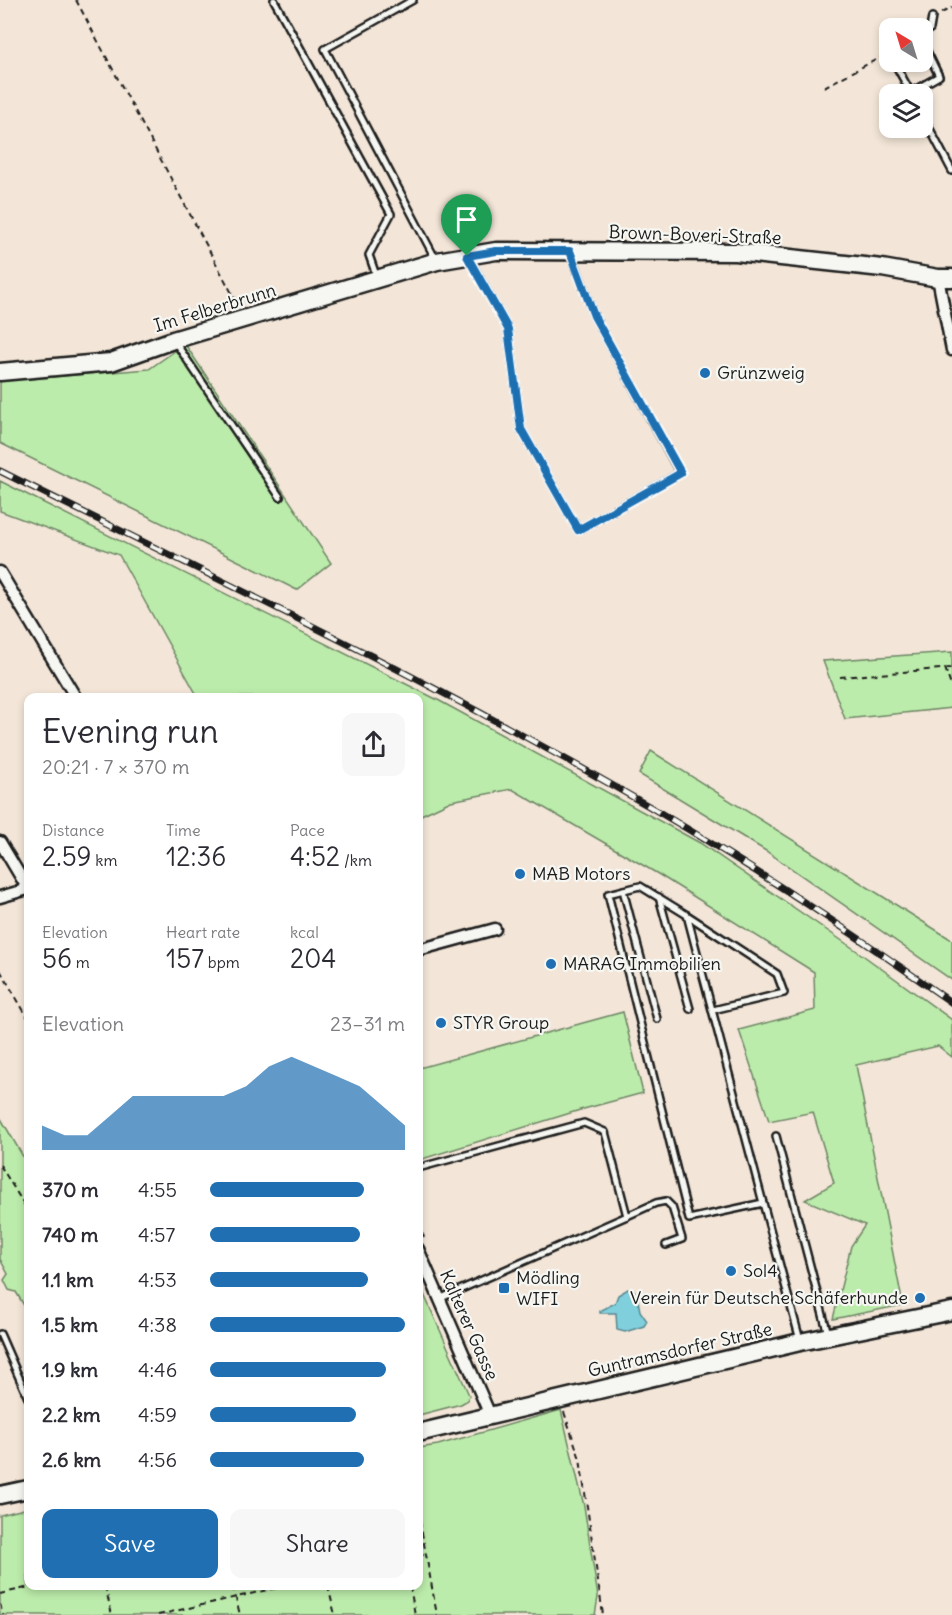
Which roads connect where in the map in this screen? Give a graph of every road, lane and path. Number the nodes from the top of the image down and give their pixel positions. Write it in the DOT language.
graph roads {
  1 [pos="76,0"];
  2 [pos="274,0"];
  3 [pos="413,0"];
  4 [pos="952,8"];
  5 [pos="932,17"];
  6 [pos="879,57"];
  7 [pos="933,64"];
  8 [pos="926,84"];
  9 [pos="825,87"];
  10 [pos="933,135"];
  11 [pos="952,171"];
  12 [pos="570,251"];
  13 [pos="467,256"];
  14 [pos="437,261"];
  15 [pos="945,278"];
  16 [pos="377,280"];
  17 [pos="257,316"];
  18 [pos="949,318"];
  19 [pos="173,340"];
  20 [pos="952,350"];
  21 [pos="0,372"];
  22 [pos="280,497"];
  23 [pos="0,572"];
  24 [pos="945,668"];
  25 [pos="952,668"];
  26 [pos="840,677"];
  27 [pos="952,689"];
  28 [pos="73,693"];
  29 [pos="0,842"];
  30 [pos="24,882"];
  31 [pos="24,890"];
  32 [pos="623,890"];
  33 [pos="0,897"];
  34 [pos="659,897"];
  35 [pos="687,915"];
  36 [pos="495,929"];
  37 [pos="423,949"];
  38 [pos="0,970"];
  39 [pos="690,1009"];
  40 [pos="713,1010"];
  41 [pos="24,1011"];
  42 [pos="657,1019"];
  43 [pos="776,1136"];
  44 [pos="0,1166"];
  45 [pos="423,1167"];
  46 [pos="763,1203"];
  47 [pos="24,1205"];
  48 [pos="627,1216"];
  49 [pos="666,1245"];
  50 [pos="423,1262"];
  51 [pos="439,1299"];
  52 [pos="952,1311"];
  53 [pos="0,1334"];
  54 [pos="829,1336"];
  55 [pos="800,1342"];
  56 [pos="24,1389"];
  57 [pos="560,1399"];
  58 [pos="490,1415"];
  59 [pos="423,1432"];
  60 [pos="24,1490"];
  61 [pos="0,1496"];
  62 [pos="423,1538"];
  63 [pos="426,1554"];
  64 [pos="423,1555"];
  65 [pos="24,1588"];
  66 [pos="106,1590"];
  67 [pos="234,1590"];
  68 [pos="269,1590"];
  69 [pos="329,1590"];
  70 [pos="411,1590"];
  71 [pos="0,1594"];
  72 [pos="236,1598"];
  73 [pos="0,1604"];
  74 [pos="3,1615"];
  75 [pos="112,1615"];
  76 [pos="158,1615"];
  77 [pos="240,1615"];
  78 [pos="335,1615"];
  79 [pos="415,1615"];
  80 [pos="437,1615"];
  81 [pos="603,1615"];
  1 -- 17 [label="path"];
  2 -- 16 [label="lane"];
  3 -- 14 [label="lane"];
  4 -- 5 [label="path"];
  6 -- 9 [label="path"];
  7 -- 8 [label="lane"];
  10 -- 11 [label="lane"];
  12 -- 13 [label="street, Brown-Boveri-Straße"];
  12 -- 13 [label="lane"];
  12 -- 15 [label="street, Brown-Boveri-Straße"];
  13 -- 14 [label="street, Brown-Boveri-Straße"];
  14 -- 16 [label="street, Im Felberbrunn"];
  15 -- 18 [label="street"];
  16 -- 17 [label="street, Im Felberbrunn"];
  17 -- 19 [label="street, Im Felberbrunn"];
  18 -- 20 [label="street"];
  19 -- 21 [label="street, Im Felberbrunn"];
  19 -- 22 [label="lane"];
  23 -- 28 [label="street"];
  24 -- 25 [label="path"];
  24 -- 26 [label="path"];
  24 -- 27 [label="path"];
  29 -- 30 [label="street"];
  31 -- 33 [label="street"];
  32 -- 34 [label="lane"];
  32 -- 42 [label="lane"];
  32 -- 46 [label="lane"];
  34 -- 35 [label="lane"];
  34 -- 39 [label="lane"];
  35 -- 40 [label="lane"];
  35 -- 40 [label="lane"];
  36 -- 37 [label="street"];
  38 -- 41 [label="path"];
  40 -- 46 [label="lane"];
  43 -- 54 [label="lane"];
  44 -- 47 [label="path"];
  45 -- 48 [label="lane"];
  46 -- 55 [label="lane"];
  48 -- 49 [label="lane"];
  48 -- 51 [label="lane"];
  50 -- 51 [label="street, Kalterer Gasse"];
  51 -- 58 [label="street, Kalterer Gasse"];
  52 -- 54 [label="street, Guntramsdorfer Straße"];
  53 -- 56 [label="lane"];
  54 -- 55 [label="street, Guntramsdorfer Straße"];
  55 -- 57 [label="street, Guntramsdorfer Straße"];
  57 -- 58 [label="street, Guntramsdorfer Straße"];
  57 -- 81 [label="path"];
  58 -- 59 [label="street, Guntramsdorfer Straße"];
  60 -- 61 [label="street"];
  62 -- 63 [label="path"];
  63 -- 64 [label="path"];
  63 -- 80 [label="path"];
  65 -- 71 [label="path"];
  66 -- 75 [label="path"];
  67 -- 72 [label="path"];
  68 -- 72 [label="path"];
  69 -- 78 [label="path"];
  70 -- 79 [label="path"];
  72 -- 76 [label="path"];
  72 -- 77 [label="path"];
  73 -- 74 [label="path"];
}
